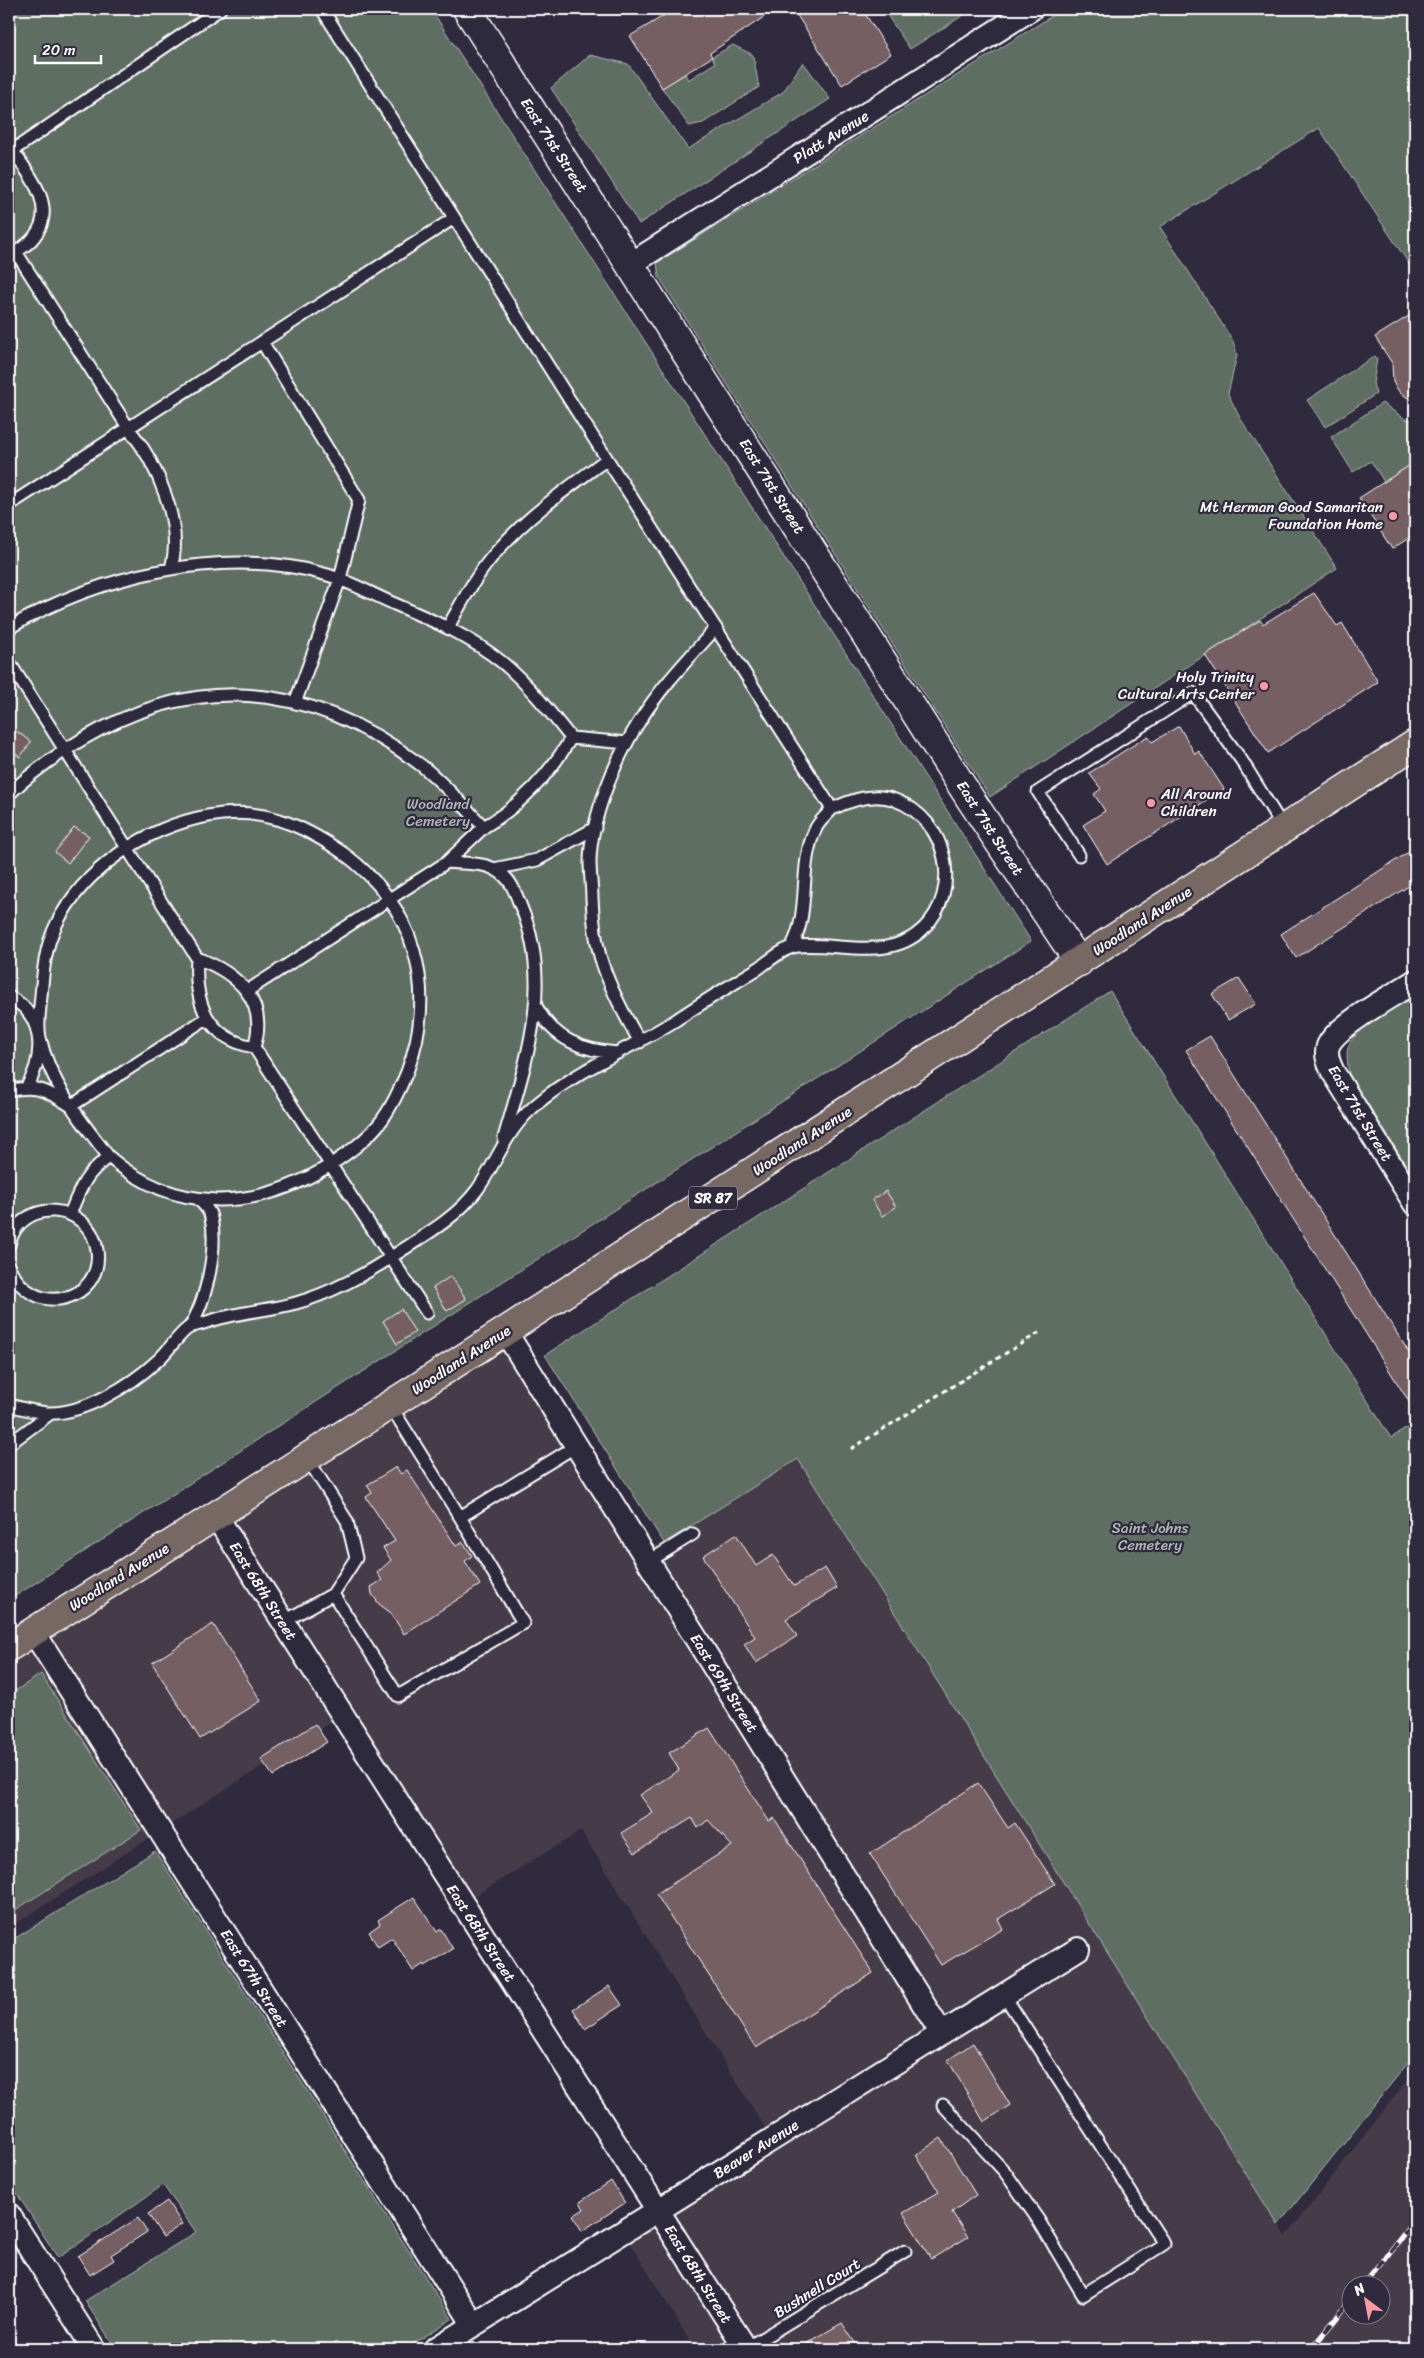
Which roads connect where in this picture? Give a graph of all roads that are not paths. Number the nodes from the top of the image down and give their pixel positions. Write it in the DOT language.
graph roads {
  1 [pos="220,9"];
  2 [pos="322,9"];
  3 [pos="467,9"];
  4 [pos="1031,9"];
  5 [pos="11,152"];
  6 [pos="454,218"];
  7 [pos="12,254"];
  8 [pos="631,264"];
  9 [pos="262,342"];
  10 [pos="129,429"];
  11 [pos="607,459"];
  12 [pos="9,505"];
  13 [pos="171,568"];
  14 [pos="340,579"];
  15 [pos="448,627"];
  16 [pos="9,628"];
  17 [pos="716,628"];
  18 [pos="9,662"];
  19 [pos="295,703"];
  20 [pos="571,738"];
  21 [pos="627,744"];
  22 [pos="1415,744"];
  23 [pos="66,750"];
  24 [pos="11,786"];
  25 [pos="832,809"];
  26 [pos="484,827"];
  27 [pos="595,828"];
  28 [pos="1284,829"];
  29 [pos="128,848"];
  30 [pos="1079,855"];
  31 [pos="447,862"];
  32 [pos="494,868"];
  33 [pos="389,899"];
  34 [pos="792,946"];
  35 [pos="198,958"];
  36 [pos="1079,962"];
  37 [pos="1415,981"];
  38 [pos="247,991"];
  39 [pos="9,997"];
  40 [pos="536,1006"];
  41 [pos="207,1018"];
  42 [pos="39,1034"];
  43 [pos="640,1042"];
  44 [pos="254,1046"];
  45 [pos="619,1053"];
  46 [pos="27,1086"];
  47 [pos="9,1091"];
  48 [pos="71,1106"];
  49 [pos="501,1149"];
  50 [pos="109,1157"];
  51 [pos="332,1164"];
  52 [pos="198,1199"];
  53 [pos="228,1200"];
  54 [pos="1415,1204"];
  55 [pos="70,1214"];
  56 [pos="212,1218"];
  57 [pos="9,1246"];
  58 [pos="392,1257"];
  59 [pos="9,1267"];
  60 [pos="427,1313"];
  61 [pos="188,1328"];
  62 [pos="505,1331"];
  63 [pos="9,1405"];
  64 [pos="390,1405"];
  65 [pos="51,1413"];
  66 [pos="9,1444"];
  67 [pos="576,1446"];
  68 [pos="307,1458"];
  69 [pos="216,1516"];
  70 [pos="460,1517"];
  71 [pos="693,1534"];
  72 [pos="648,1562"];
  73 [pos="333,1594"];
  74 [pos="283,1622"];
  75 [pos="33,1631"];
  76 [pos="9,1647"];
  77 [pos="1078,1949"];
  78 [pos="1004,1995"];
  79 [pos="942,2034"];
  80 [pos="943,2105"];
  81 [pos="658,2210"];
  82 [pos="9,2215"];
  83 [pos="905,2251"];
  84 [pos="474,2325"];
  85 [pos="94,2349"];
  86 [pos="435,2349"];
  87 [pos="745,2349"];
  1 -- 5 [label="lane"];
  2 -- 6 [label="lane"];
  3 -- 8 [label="street, East 71st Street"];
  4 -- 8 [label="street, Platt Avenue"];
  5 -- 7 [label="lane"];
  6 -- 9 [label="lane"];
  6 -- 11 [label="lane"];
  7 -- 10 [label="lane"];
  8 -- 36 [label="street, East 71st Street"];
  9 -- 10 [label="lane"];
  9 -- 14 [label="lane"];
  10 -- 12 [label="lane"];
  10 -- 13 [label="lane"];
  11 -- 15 [label="lane"];
  11 -- 17 [label="lane"];
  13 -- 14 [label="lane"];
  13 -- 16 [label="lane"];
  14 -- 15 [label="lane"];
  14 -- 19 [label="lane"];
  15 -- 20 [label="lane"];
  17 -- 21 [label="lane"];
  17 -- 25 [label="lane"];
  18 -- 23 [label="lane"];
  19 -- 23 [label="lane"];
  19 -- 26 [label="lane"];
  20 -- 21 [label="lane"];
  20 -- 26 [label="lane"];
  21 -- 27 [label="lane"];
  22 -- 28 [label="main road, Woodland Avenue / SR 87"];
  23 -- 24 [label="lane"];
  23 -- 29 [label="lane"];
  25 -- 34 [label="lane"];
  25 -- 34 [label="lane"];
  26 -- 31 [label="lane"];
  27 -- 32 [label="lane"];
  27 -- 43 [label="lane"];
  28 -- 30 [label="lane"];
  28 -- 36 [label="main road, Woodland Avenue / SR 87"];
  29 -- 33 [label="lane"];
  29 -- 35 [label="lane"];
  29 -- 42 [label="lane"];
  31 -- 32 [label="lane"];
  31 -- 33 [label="lane"];
  32 -- 40 [label="lane"];
  33 -- 38 [label="lane"];
  33 -- 51 [label="lane"];
  34 -- 43 [label="lane"];
  35 -- 38 [label="lane"];
  35 -- 41 [label="lane"];
  36 -- 62 [label="main road, Woodland Avenue / SR 87"];
  37 -- 54 [label="street, East 71st Street"];
  38 -- 44 [label="lane"];
  39 -- 42 [label="lane"];
  40 -- 45 [label="lane"];
  40 -- 49 [label="lane"];
  41 -- 44 [label="lane"];
  41 -- 48 [label="lane"];
  42 -- 46 [label="lane"];
  42 -- 48 [label="lane"];
  43 -- 45 [label="lane"];
  44 -- 51 [label="lane"];
  45 -- 49 [label="lane"];
  46 -- 47 [label="lane"];
  46 -- 48 [label="lane"];
  48 -- 50 [label="lane"];
  49 -- 58 [label="lane"];
  50 -- 52 [label="lane"];
  50 -- 55 [label="lane"];
  51 -- 53 [label="lane"];
  51 -- 58 [label="lane"];
  52 -- 53 [label="lane"];
  52 -- 56 [label="lane"];
  53 -- 56 [label="lane"];
  55 -- 57 [label="lane"];
  55 -- 59 [label="lane"];
  56 -- 61 [label="lane"];
  58 -- 60 [label="lane"];
  58 -- 61 [label="lane"];
  61 -- 65 [label="lane"];
  62 -- 64 [label="main road, Woodland Avenue / SR 87"];
  62 -- 67 [label="street, East 69th Street"];
  63 -- 65 [label="lane"];
  64 -- 68 [label="main road, Woodland Avenue / SR 87"];
  64 -- 70 [label="lane"];
  65 -- 66 [label="lane"];
  67 -- 70 [label="lane"];
  67 -- 72 [label="street, East 69th Street"];
  68 -- 69 [label="main road, Woodland Avenue / SR 87"];
  68 -- 73 [label="lane"];
  69 -- 74 [label="street, East 68th Street"];
  69 -- 75 [label="main road, Woodland Avenue / SR 87"];
  70 -- 73 [label="lane"];
  71 -- 72 [label="lane"];
  72 -- 79 [label="street, East 69th Street"];
  73 -- 74 [label="lane"];
  74 -- 81 [label="street, East 68th Street"];
  75 -- 76 [label="main road, Woodland Avenue / SR 87"];
  75 -- 84 [label="street, East 67th Street"];
  77 -- 78 [label="street, Beaver Avenue"];
  78 -- 79 [label="street, Beaver Avenue"];
  78 -- 80 [label="lane"];
  79 -- 81 [label="street, Beaver Avenue"];
  81 -- 84 [label="street, Beaver Avenue"];
  81 -- 87 [label="street, East 68th Street"];
  82 -- 85 [label="street"];
  83 -- 87 [label="lane, Bushnell Court"];
  84 -- 86 [label="street, Beaver Avenue"];
}
